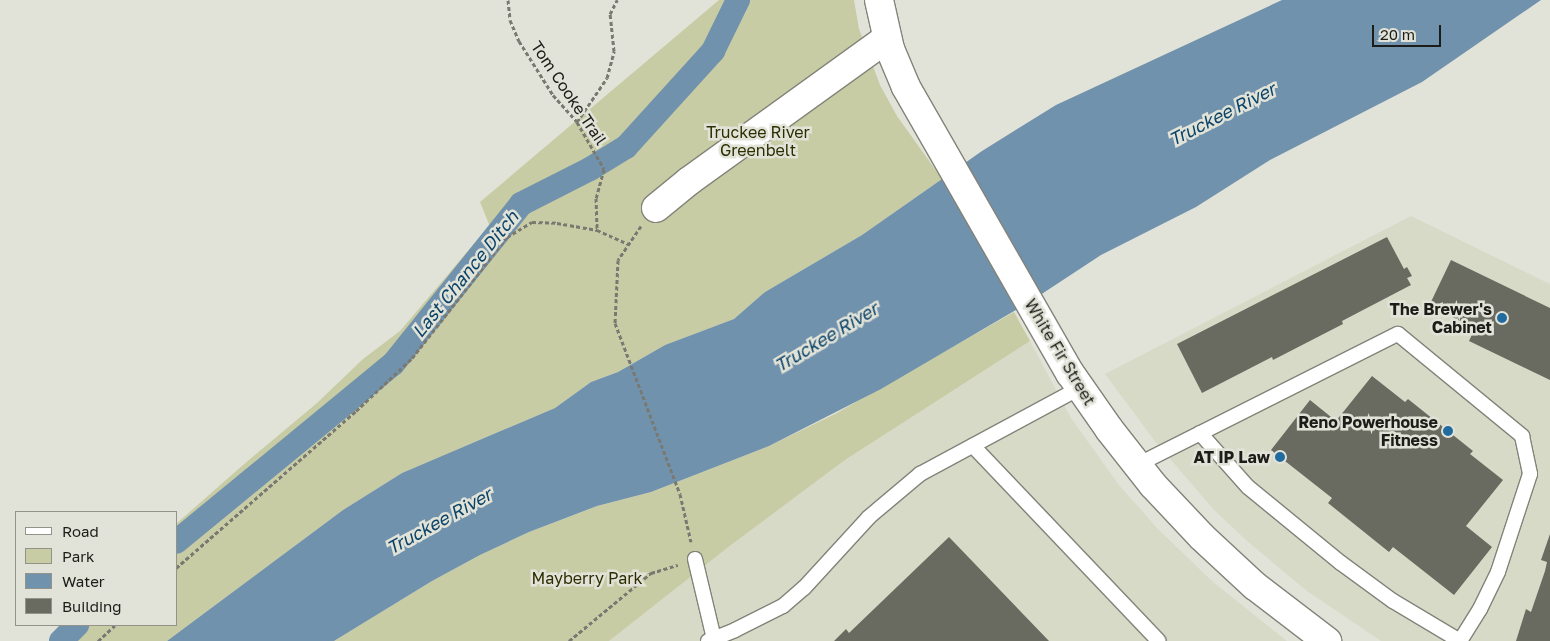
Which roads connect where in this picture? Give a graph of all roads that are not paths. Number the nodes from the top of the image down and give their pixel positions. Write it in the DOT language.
graph roads {
  1 [pos="878,0"];
  2 [pos="887,38"];
  3 [pos="656,208"];
  4 [pos="1080,388"];
  5 [pos="1200,433"];
  6 [pos="973,446"];
  7 [pos="1137,465"];
  8 [pos="695,559"];
  9 [pos="711,640"];
  10 [pos="1159,641"];
  11 [pos="1327,641"];
  12 [pos="1460,641"];
  1 -- 2 [label="street, White Fir Street"];
  2 -- 3 [label="street"];
  2 -- 4 [label="street, White Fir Street"];
  4 -- 6 [label="lane"];
  4 -- 7 [label="street, White Fir Street"];
  5 -- 7 [label="lane"];
  5 -- 12 [label="lane"];
  5 -- 12 [label="lane"];
  6 -- 9 [label="lane"];
  6 -- 10 [label="lane"];
  7 -- 11 [label="street, White Fir Street"];
  8 -- 9 [label="lane"];
}
